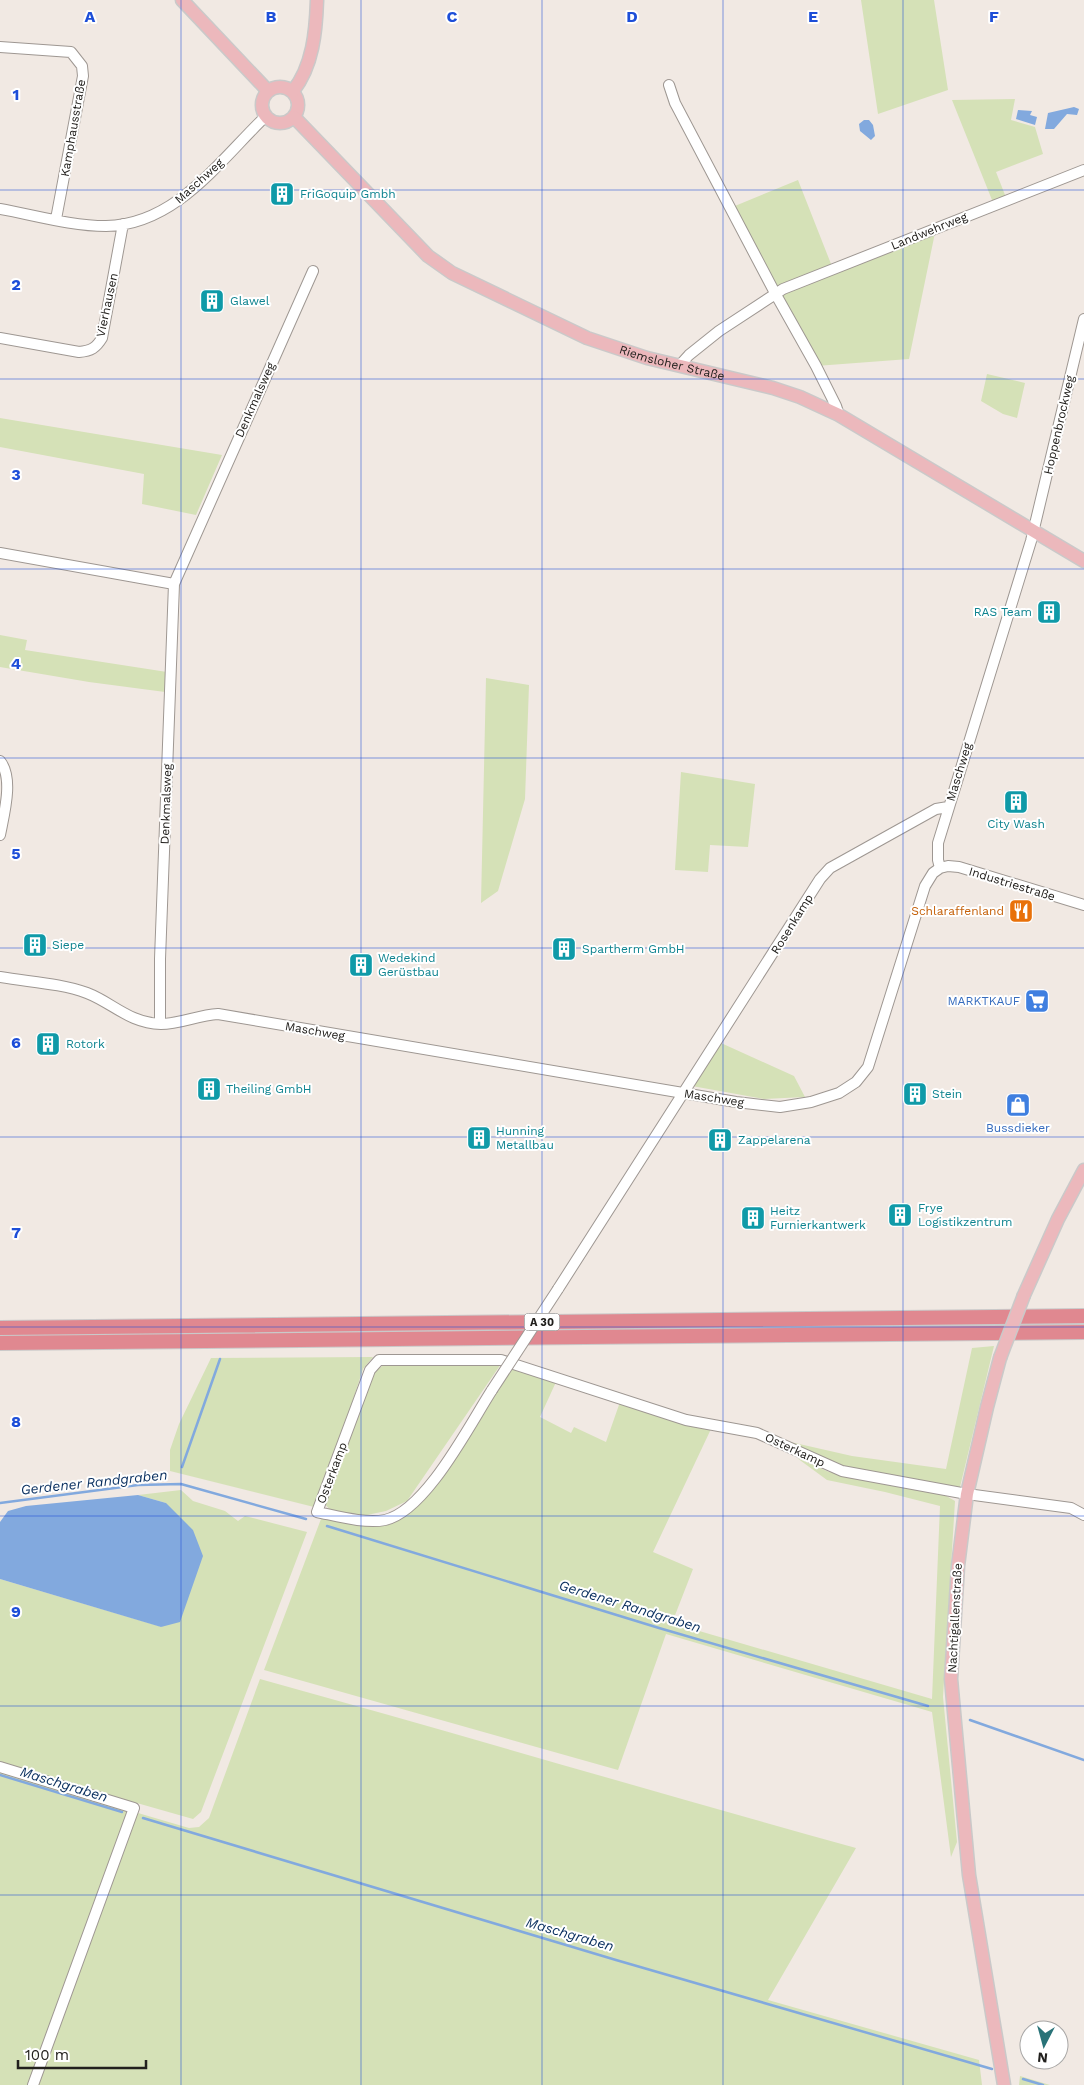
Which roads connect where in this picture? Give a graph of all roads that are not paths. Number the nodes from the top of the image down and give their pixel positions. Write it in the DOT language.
graph roads {
  1 [pos="182,0"];
  2 [pos="317,0"];
  3 [pos="0,47"];
  4 [pos="668,85"];
  5 [pos="268,91"];
  6 [pos="293,91"];
  7 [pos="266,116"];
  8 [pos="294,117"];
  9 [pos="1084,170"];
  10 [pos="0,209"];
  11 [pos="56,219"];
  12 [pos="123,224"];
  13 [pos="313,271"];
  14 [pos="774,293"];
  15 [pos="1084,319"];
  16 [pos="0,338"];
  17 [pos="680,366"];
  18 [pos="839,415"];
  19 [pos="1034,532"];
  20 [pos="0,553"];
  21 [pos="1084,561"];
  22 [pos="174,584"];
  23 [pos="0,760"];
  24 [pos="948,807"];
  25 [pos="0,835"];
  26 [pos="940,868"];
  27 [pos="1084,906"];
  28 [pos="0,977"];
  29 [pos="160,1024"];
  30 [pos="684,1094"];
  31 [pos="1084,1170"];
  32 [pos="1084,1316"];
  33 [pos="0,1328"];
  34 [pos="1084,1332"];
  35 [pos="0,1343"];
  36 [pos="967,1494"];
  37 [pos="1084,1515"];
  38 [pos="0,1767"];
  39 [pos="33,2085"];
  40 [pos="1004,2085"];
  1 -- 5 [label="main road"];
  2 -- 6 [label="main road"];
  3 -- 11 [label="street, Kamphausstraße"];
  4 -- 14 [label="street"];
  5 -- 6 [label="main road"];
  5 -- 7 [label="main road"];
  6 -- 8 [label="main road"];
  7 -- 8 [label="main road"];
  7 -- 12 [label="street, Maschweg"];
  8 -- 17 [label="main road, Riemsloher Straße"];
  9 -- 14 [label="street, Landwehrweg"];
  10 -- 11 [label="street, Maschweg"];
  11 -- 12 [label="street, Maschweg"];
  12 -- 16 [label="street, Vierhausen"];
  13 -- 22 [label="street, Denkmalsweg"];
  14 -- 17 [label="street, Landwehrweg"];
  14 -- 18 [label="street"];
  15 -- 19 [label="street, Hoppenbrockweg"];
  17 -- 18 [label="main road, Riemsloher Straße"];
  18 -- 19 [label="main road, Riemsloher Straße"];
  19 -- 21 [label="main road, Riemsloher Straße"];
  19 -- 24 [label="street, Maschweg"];
  20 -- 22 [label="street"];
  22 -- 29 [label="street, Denkmalsweg"];
  23 -- 25 [label="street"];
  24 -- 26 [label="street, Maschweg"];
  24 -- 30 [label="street, Rosenkamp"];
  26 -- 27 [label="street, Industriestraße"];
  26 -- 30 [label="street, Maschweg"];
  28 -- 29 [label="street, Maschweg"];
  29 -- 30 [label="street, Maschweg"];
  30 -- 36 [label="street, Osterkamp, bridge"];
  31 -- 36 [label="main road, Nachtigallenstraße, bridge"];
  32 -- 33 [label="highway, A 30"];
  34 -- 35 [label="highway, A 30"];
  36 -- 37 [label="street, Osterkamp"];
  36 -- 40 [label="main road, Nachtigallenstraße"];
  38 -- 39 [label="street"];
}
